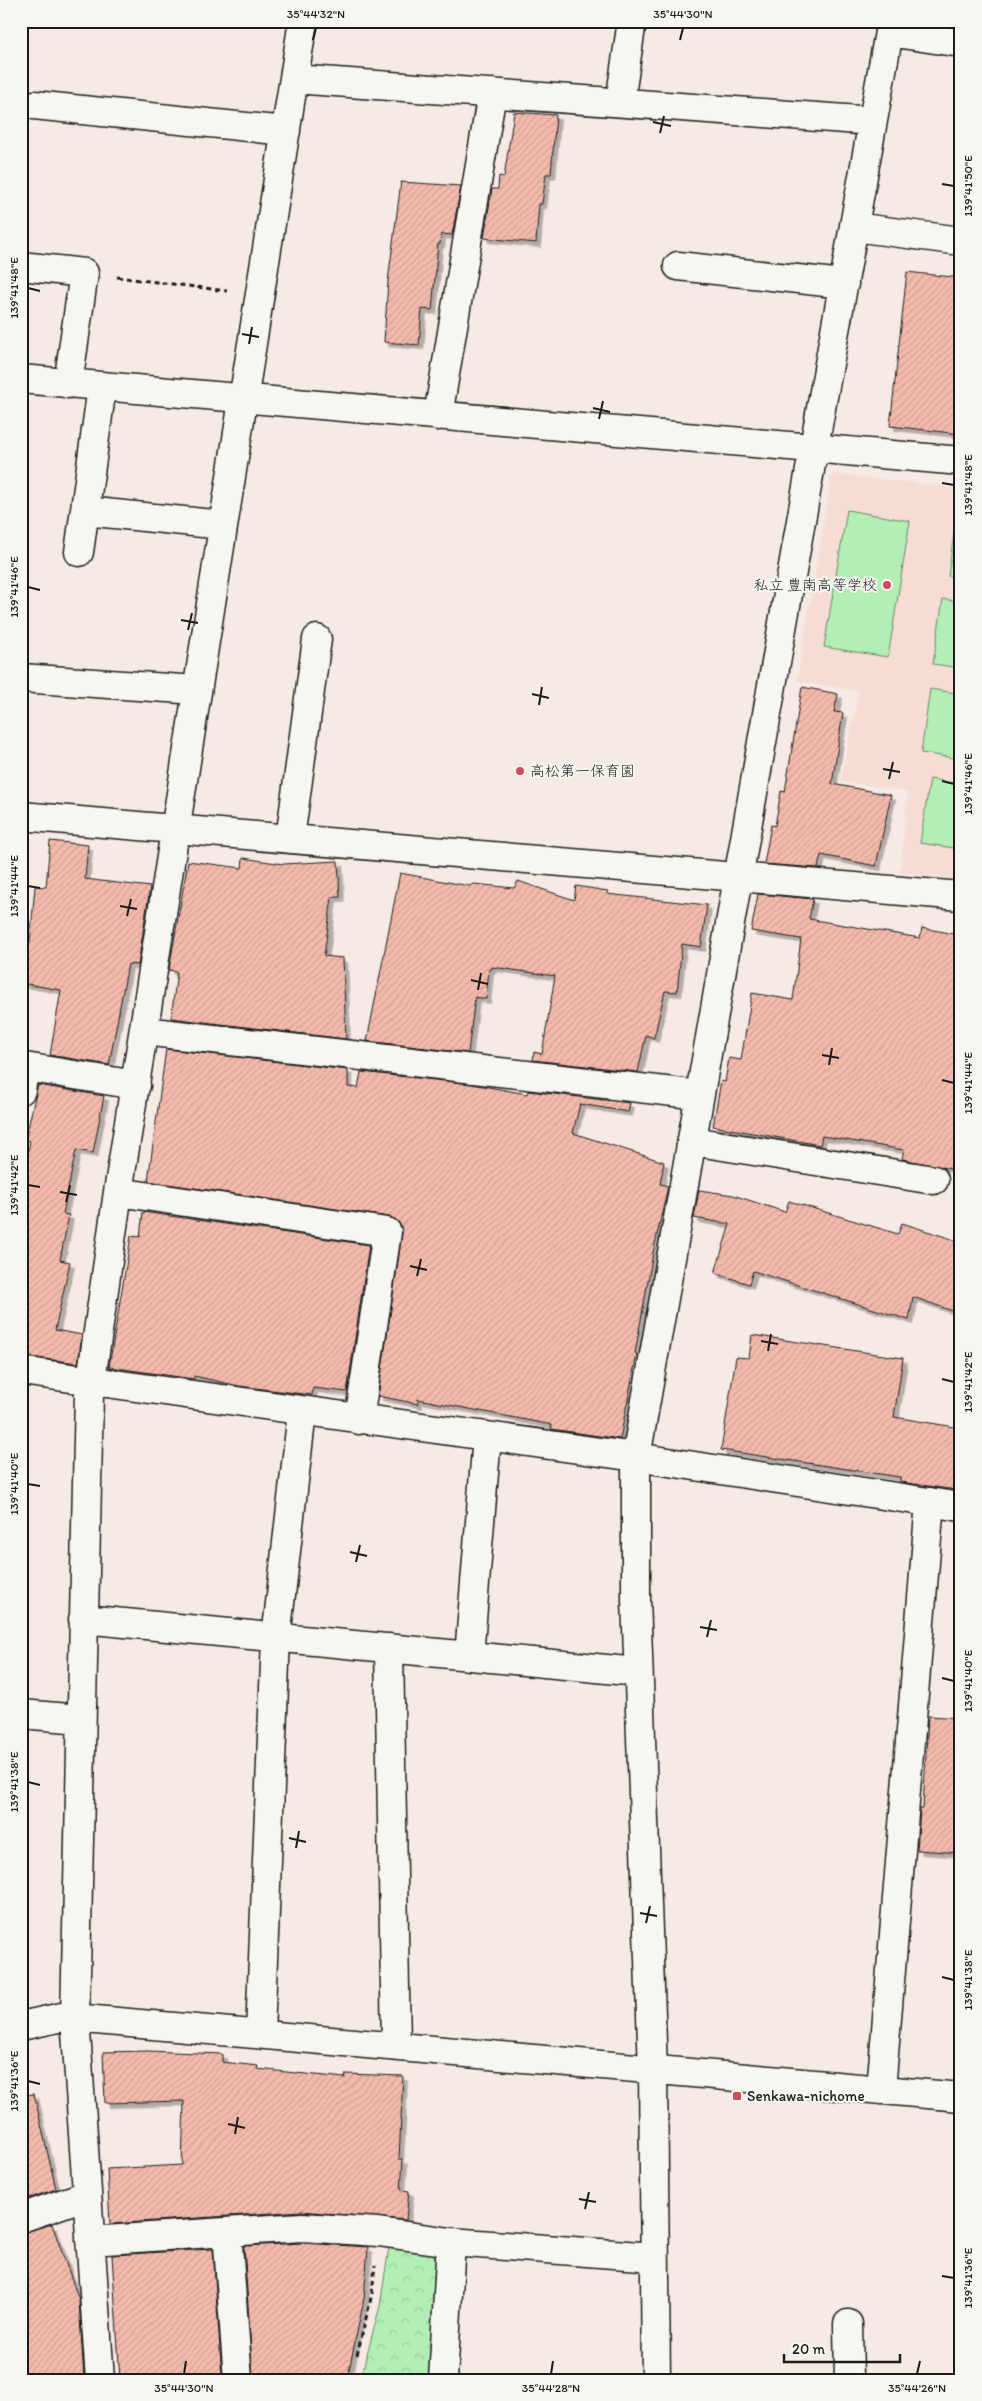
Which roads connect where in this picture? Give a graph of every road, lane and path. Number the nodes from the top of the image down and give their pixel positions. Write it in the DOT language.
graph roads {
  1 [pos="303,21"];
  2 [pos="632,21"];
  3 [pos="890,27"];
  4 [pos="961,43"];
  5 [pos="294,79"];
  6 [pos="492,93"];
  7 [pos="620,102"];
  8 [pos="34,105"];
  9 [pos="873,121"];
  10 [pos="286,131"];
  11 [pos="854,227"];
  12 [pos="961,241"];
  13 [pos="21,266"];
  14 [pos="678,266"];
  15 [pos="84,274"];
  16 [pos="844,284"];
  17 [pos="260,295"];
  18 [pos="21,379"];
  19 [pos="68,384"];
  20 [pos="102,387"];
  21 [pos="244,400"];
  22 [pos="438,416"];
  23 [pos="814,447"];
  24 [pos="961,461"];
  25 [pos="85,511"];
  26 [pos="224,525"];
  27 [pos="79,552"];
  28 [pos="317,639"];
  29 [pos="21,678"];
  30 [pos="197,690"];
  31 [pos="21,816"];
  32 [pos="175,829"];
  33 [pos="290,839"];
  34 [pos="740,876"];
  35 [pos="961,896"];
  36 [pos="144,1031"];
  37 [pos="136,1085"];
  38 [pos="21,1090"];
  39 [pos="700,1095"];
  40 [pos="692,1141"];
  41 [pos="934,1180"];
  42 [pos="118,1192"];
  43 [pos="21,1371"];
  44 [pos="91,1382"];
  45 [pos="302,1412"];
  46 [pos="359,1420"];
  47 [pos="487,1437"];
  48 [pos="636,1457"];
  49 [pos="930,1502"];
  50 [pos="961,1507"];
  51 [pos="83,1619"];
  52 [pos="276,1638"];
  53 [pos="389,1648"];
  54 [pos="469,1656"];
  55 [pos="638,1672"];
  56 [pos="21,1714"];
  57 [pos="81,1719"];
  58 [pos="75,2018"];
  59 [pos="21,2026"];
  60 [pos="260,2034"];
  61 [pos="396,2046"];
  62 [pos="653,2070"];
  63 [pos="881,2090"];
  64 [pos="961,2097"];
  65 [pos="87,2195"];
  66 [pos="21,2218"];
  67 [pos="227,2232"];
  68 [pos="378,2232"];
  69 [pos="90,2241"];
  70 [pos="450,2242"];
  71 [pos="654,2257"];
  72 [pos="848,2324"];
  73 [pos="357,2355"];
  74 [pos="100,2380"];
  75 [pos="238,2380"];
  76 [pos="443,2380"];
  77 [pos="656,2380"];
  78 [pos="849,2380"];
  1 -- 5 [label="street"];
  2 -- 7 [label="street"];
  3 -- 4 [label="street"];
  3 -- 9 [label="street"];
  5 -- 6 [label="street"];
  5 -- 10 [label="street"];
  6 -- 7 [label="street"];
  6 -- 22 [label="street"];
  7 -- 9 [label="street"];
  8 -- 10 [label="street"];
  9 -- 11 [label="street"];
  10 -- 17 [label="street"];
  11 -- 12 [label="street"];
  11 -- 16 [label="street"];
  13 -- 15 [label="street"];
  14 -- 16 [label="street"];
  15 -- 17 [label="path"];
  15 -- 19 [label="street"];
  16 -- 23 [label="street"];
  17 -- 21 [label="street"];
  18 -- 19 [label="street"];
  19 -- 20 [label="street"];
  20 -- 21 [label="street"];
  20 -- 25 [label="street"];
  21 -- 22 [label="street"];
  21 -- 26 [label="street"];
  22 -- 23 [label="street"];
  23 -- 24 [label="street"];
  23 -- 34 [label="street"];
  25 -- 26 [label="street"];
  25 -- 27 [label="street"];
  26 -- 30 [label="street"];
  28 -- 33 [label="street"];
  29 -- 30 [label="street"];
  30 -- 32 [label="street"];
  31 -- 32 [label="street"];
  32 -- 33 [label="street"];
  32 -- 36 [label="street"];
  33 -- 34 [label="street"];
  34 -- 35 [label="street"];
  34 -- 39 [label="street"];
  36 -- 37 [label="street"];
  36 -- 39 [label="street"];
  37 -- 38 [label="street"];
  37 -- 42 [label="street"];
  39 -- 40 [label="street"];
  40 -- 41 [label="street"];
  40 -- 48 [label="street"];
  42 -- 44 [label="street"];
  42 -- 46 [label="street"];
  43 -- 44 [label="street"];
  44 -- 45 [label="street"];
  44 -- 51 [label="street"];
  45 -- 46 [label="street"];
  45 -- 52 [label="street"];
  46 -- 47 [label="street"];
  47 -- 48 [label="street"];
  47 -- 54 [label="street"];
  48 -- 49 [label="street"];
  48 -- 55 [label="street"];
  49 -- 50 [label="street"];
  49 -- 63 [label="street"];
  51 -- 52 [label="street"];
  51 -- 57 [label="street"];
  52 -- 53 [label="street"];
  52 -- 60 [label="street"];
  53 -- 54 [label="street"];
  53 -- 61 [label="street"];
  54 -- 55 [label="street"];
  55 -- 62 [label="street"];
  56 -- 57 [label="street"];
  57 -- 58 [label="street"];
  58 -- 59 [label="street"];
  58 -- 60 [label="street"];
  58 -- 65 [label="street"];
  60 -- 61 [label="street"];
  61 -- 62 [label="street"];
  62 -- 63 [label="street"];
  62 -- 71 [label="street"];
  63 -- 64 [label="street"];
  65 -- 66 [label="street"];
  65 -- 69 [label="street"];
  67 -- 68 [label="street"];
  67 -- 69 [label="street"];
  67 -- 75 [label="street"];
  68 -- 70 [label="street"];
  68 -- 73 [label="path"];
  69 -- 74 [label="street"];
  70 -- 71 [label="street"];
  70 -- 76 [label="street"];
  71 -- 77 [label="street"];
  72 -- 78 [label="street"];
}
